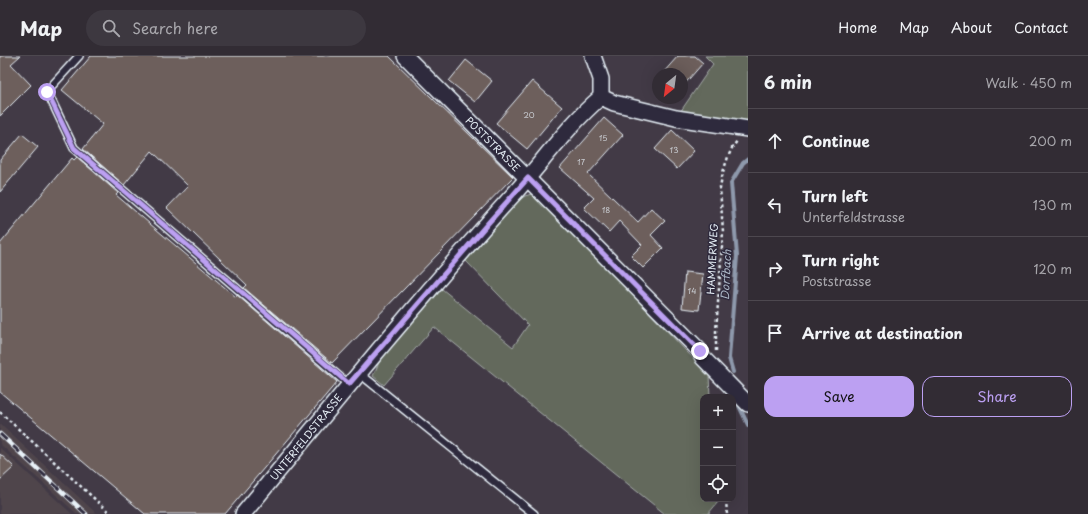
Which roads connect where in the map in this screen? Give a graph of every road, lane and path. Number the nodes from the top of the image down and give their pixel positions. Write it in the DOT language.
graph roads {
  1 [pos="79,56"];
  2 [pos="405,56"];
  3 [pos="594,56"];
  4 [pos="601,97"];
  5 [pos="744,134"];
  6 [pos="528,178"];
  7 [pos="716,371"];
  8 [pos="354,379"];
  9 [pos="748,404"];
  10 [pos="0,412"];
  11 [pos="726,502"];
  12 [pos="111,514"];
  13 [pos="243,514"];
  14 [pos="534,514"];
  15 [pos="728,514"];
  1 -- 8 [label="lane"];
  2 -- 6 [label="street, POSTSTRASSE"];
  3 -- 4 [label="street"];
  4 -- 5 [label="street"];
  4 -- 6 [label="street, UNTERFELDSTRASSE"];
  5 -- 7 [label="path, HAMMERWEG"];
  6 -- 7 [label="street, POSTSTRASSE"];
  6 -- 8 [label="street, UNTERFELDSTRASSE"];
  7 -- 9 [label="street, POSTSTRASSE"];
  8 -- 13 [label="street, UNTERFELDSTRASSE"];
  8 -- 14 [label="lane"];
  10 -- 12 [label="path"];
  11 -- 15 [label="path"];
}
